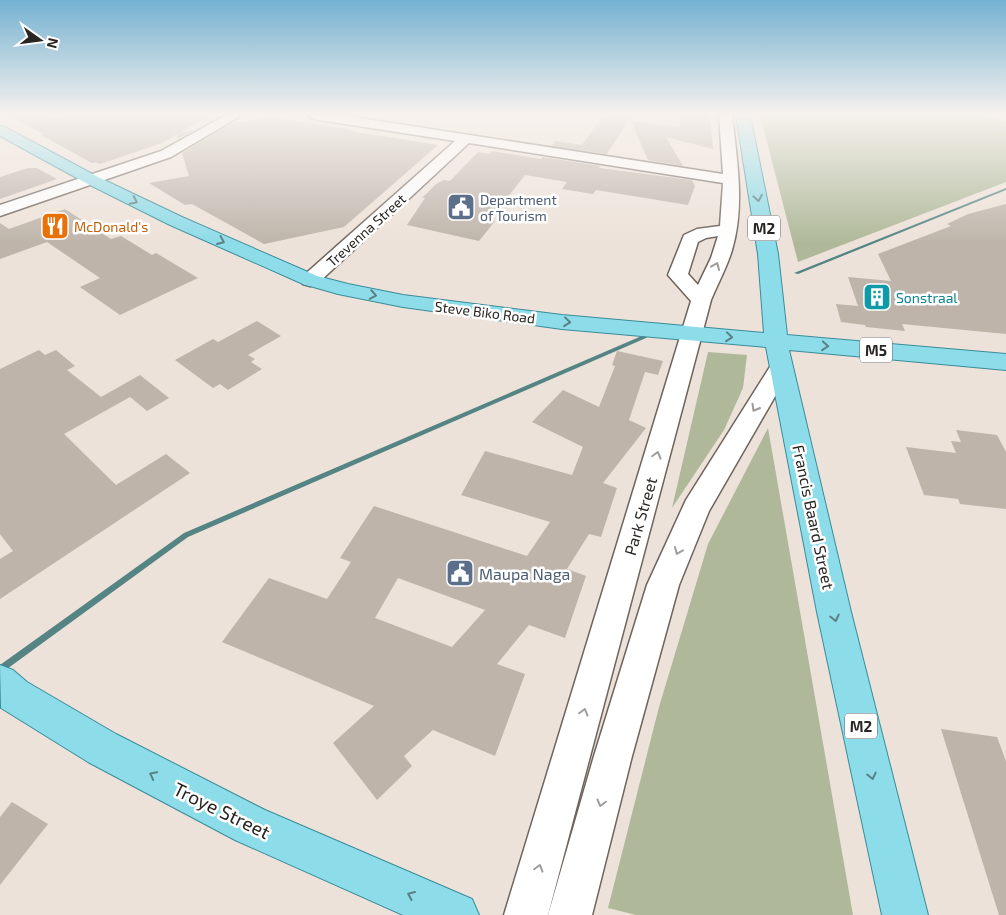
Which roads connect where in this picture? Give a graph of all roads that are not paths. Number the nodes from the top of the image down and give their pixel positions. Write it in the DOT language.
graph roads {
  1 [pos="51,158"];
  2 [pos="154,158"];
  3 [pos="445,158"];
  4 [pos="587,158"];
  5 [pos="729,158"];
  6 [pos="751,158"];
  7 [pos="92,180"];
  8 [pos="731,180"];
  9 [pos="0,211"];
  10 [pos="310,280"];
  11 [pos="692,334"];
  12 [pos="779,354"];
  13 [pos="1006,362"];
  14 [pos="3,685"];
  15 [pos="456,915"];
  16 [pos="526,915"];
  17 [pos="570,915"];
  18 [pos="905,915"];
  1 -- 7 [label="main road, Steve Biko Road / M5"];
  2 -- 7 [label="street"];
  3 -- 10 [label="street, Trevenna Street"];
  4 -- 8 [label="street"];
  5 -- 8 [label="street, Park Street"];
  6 -- 12 [label="main road, Francis Baard Street / M2, one-way"];
  7 -- 9 [label="street"];
  7 -- 10 [label="main road, Steve Biko Road / M5, one-way"];
  11 -- 8 [label="street, Park Street, one-way"];
  10 -- 11 [label="main road, Steve Biko Road / M5, one-way"];
  11 -- 12 [label="main road, Steve Biko Road / M5, one-way"];
  16 -- 11 [label="street, Park Street, one-way"];
  12 -- 13 [label="main road, Steve Biko Road / M5, one-way"];
  12 -- 17 [label="street, one-way"];
  12 -- 18 [label="main road, Francis Baard Street / M2, one-way"];
  15 -- 14 [label="main road, Troye Street, one-way"];
}
